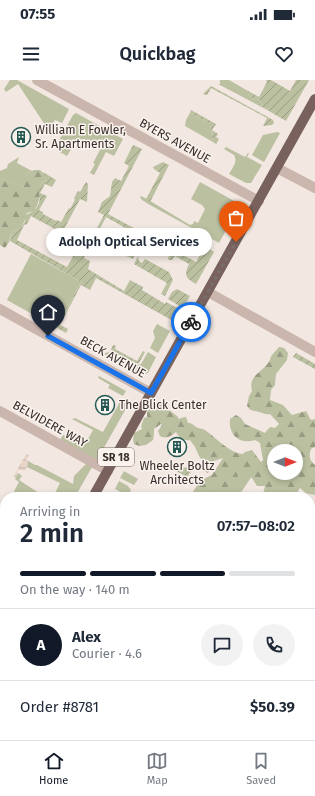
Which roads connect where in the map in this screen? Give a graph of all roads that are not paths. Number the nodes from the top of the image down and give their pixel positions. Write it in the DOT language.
graph roads {
  1 [pos="37,80"];
  2 [pos="315,100"];
  3 [pos="277,168"];
  4 [pos="315,188"];
  5 [pos="259,201"];
  6 [pos="208,292"];
  7 [pos="0,309"];
  8 [pos="315,352"];
  9 [pos="151,393"];
  10 [pos="0,411"];
  11 [pos="108,471"];
  12 [pos="96,492"];
  1 -- 5 [label="street, BYERS AVENUE"];
  2 -- 3 [label="main road, SR 18"];
  3 -- 4 [label="street"];
  3 -- 5 [label="main road, SR 18"];
  5 -- 6 [label="main road, SR 18"];
  6 -- 8 [label="street"];
  6 -- 9 [label="main road, SR 18"];
  7 -- 9 [label="street, BECK AVENUE"];
  9 -- 11 [label="main road, SR 18"];
  10 -- 11 [label="street, BELVIDERE WAY"];
  11 -- 12 [label="main road, SR 18"];
}
